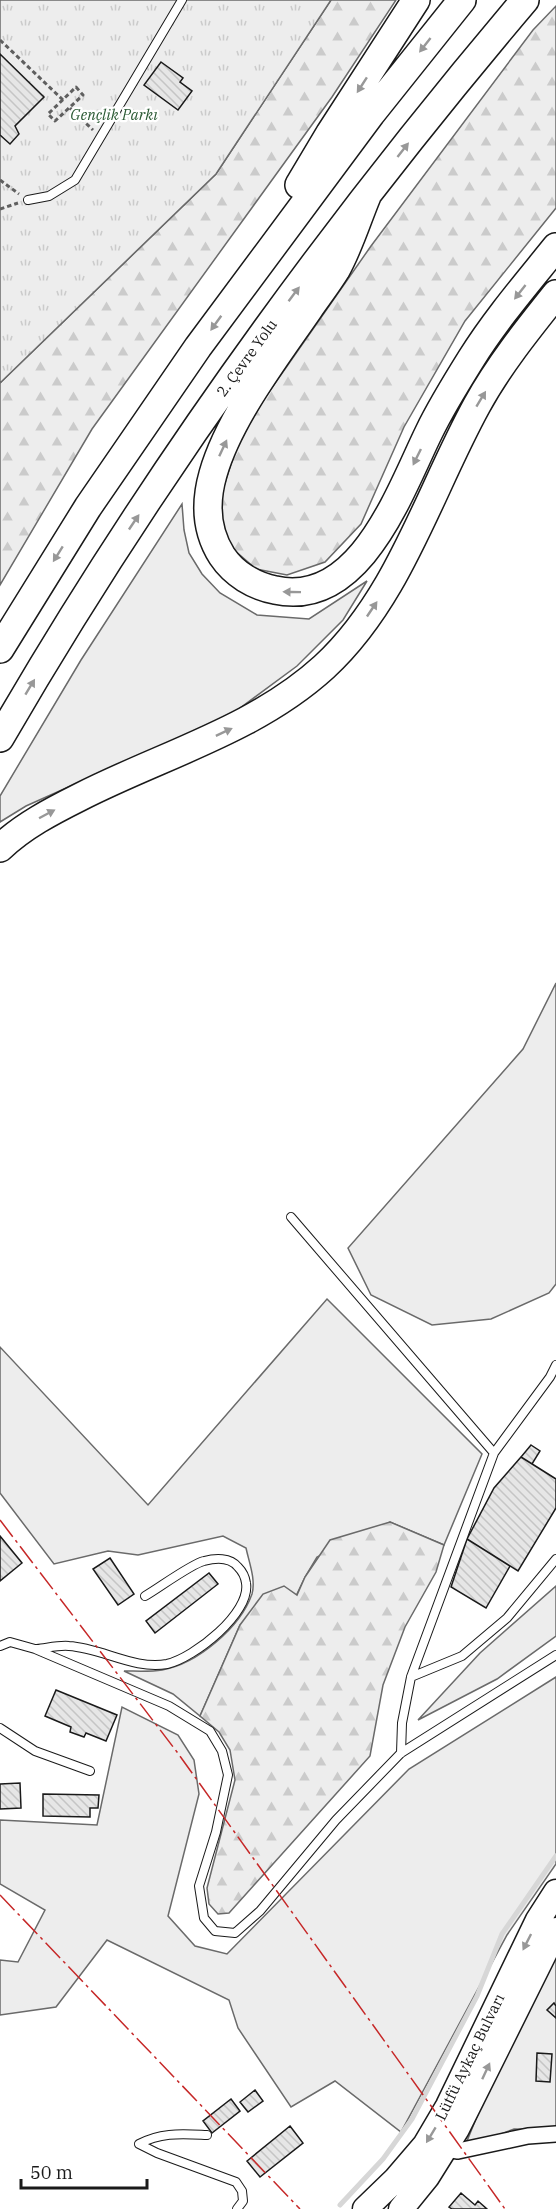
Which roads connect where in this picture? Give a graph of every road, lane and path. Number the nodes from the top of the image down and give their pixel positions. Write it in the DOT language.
graph roads {
  1 [pos="182,0"];
  2 [pos="416,0"];
  3 [pos="462,0"];
  4 [pos="525,0"];
  5 [pos="0,40"];
  6 [pos="63,100"];
  7 [pos="70,108"];
  8 [pos="101,137"];
  9 [pos="0,180"];
  10 [pos="367,196"];
  11 [pos="28,200"];
  12 [pos="0,209"];
  13 [pos="556,247"];
  14 [pos="250,276"];
  15 [pos="556,294"];
  16 [pos="0,649"];
  17 [pos="0,738"];
  18 [pos="0,848"];
  19 [pos="291,1217"];
  20 [pos="556,1365"];
  21 [pos="494,1453"];
  22 [pos="556,1559"];
  23 [pos="145,1596"];
  24 [pos="0,1646"];
  25 [pos="35,1649"];
  26 [pos="556,1654"];
  27 [pos="411,1677"];
  28 [pos="0,1728"];
  29 [pos="401,1753"];
  30 [pos="90,1771"];
  31 [pos="556,1892"];
  32 [pos="556,1930"];
  33 [pos="556,2134"];
  34 [pos="207,2135"];
  35 [pos="446,2149"];
  36 [pos="237,2209"];
  37 [pos="365,2209"];
  38 [pos="401,2209"];
  1 -- 8 [label="lane"];
  2 -- 14 [label="highway, one-way"];
  3 -- 14 [label="highway, one-way"];
  10 -- 4 [label="highway, 2. Çevre Yolu, one-way"];
  5 -- 6 [label="path"];
  6 -- 7 [label="path"];
  6 -- 7 [label="path"];
  7 -- 8 [label="path"];
  8 -- 11 [label="lane"];
  9 -- 11 [label="path"];
  13 -- 10 [label="highway, one-way"];
  17 -- 10 [label="highway, 2. Çevre Yolu, one-way"];
  11 -- 12 [label="path"];
  14 -- 16 [label="highway, one-way"];
  18 -- 15 [label="highway, one-way"];
  19 -- 21 [label="lane"];
  20 -- 21 [label="lane"];
  21 -- 27 [label="lane"];
  22 -- 27 [label="lane"];
  23 -- 25 [label="lane"];
  24 -- 25 [label="lane"];
  25 -- 29 [label="lane"];
  26 -- 29 [label="lane"];
  27 -- 29 [label="lane"];
  28 -- 30 [label="lane"];
  31 -- 37 [label="main road, Lütfü Aykaç Bulvarı, one-way"];
  35 -- 32 [label="main road, Lütfü Aykaç Bulvarı, one-way"];
  33 -- 35 [label="street"];
  34 -- 36 [label="lane"];
  35 -- 38 [label="main road, Lütfü Aykaç Bulvarı"];
}
